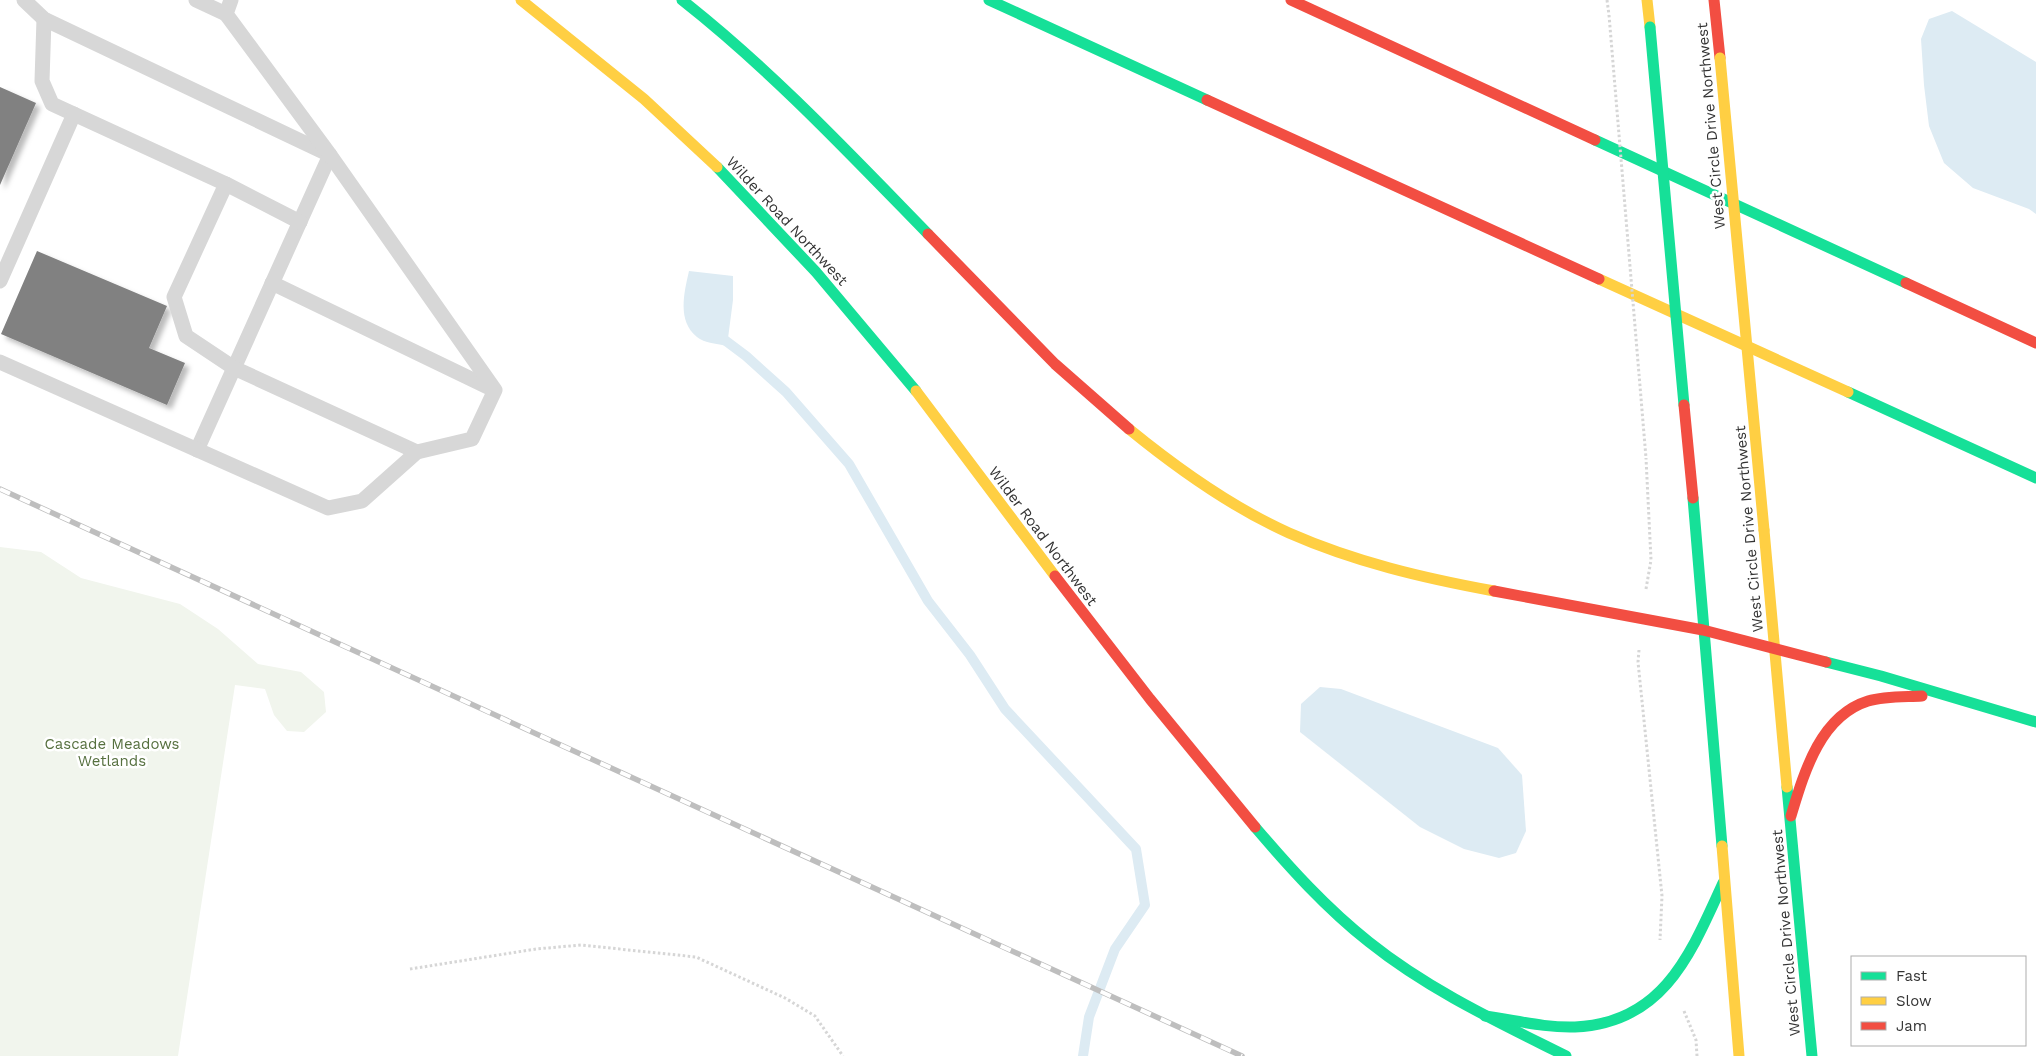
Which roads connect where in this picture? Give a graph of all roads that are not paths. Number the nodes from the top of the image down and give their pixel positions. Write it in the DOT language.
graph roads {
  1 [pos="24,0"];
  2 [pos="196,0"];
  3 [pos="520,0"];
  4 [pos="682,0"];
  5 [pos="989,0"];
  6 [pos="1291,0"];
  7 [pos="1647,0"];
  8 [pos="1714,0"];
  9 [pos="229,7"];
  10 [pos="44,19"];
  11 [pos="74,114"];
  12 [pos="330,155"];
  13 [pos="226,184"];
  14 [pos="300,222"];
  15 [pos="5,257"];
  16 [pos="0,281"];
  17 [pos="272,283"];
  18 [pos="2036,342"];
  19 [pos="0,362"];
  20 [pos="234,368"];
  21 [pos="495,390"];
  22 [pos="197,450"];
  23 [pos="417,452"];
  24 [pos="2036,478"];
  25 [pos="1703,630"];
  26 [pos="1774,648"];
  27 [pos="1951,696"];
  28 [pos="2036,722"];
  29 [pos="1791,816"];
  30 [pos="1724,879"];
  31 [pos="1485,1016"];
  32 [pos="1566,1056"];
  33 [pos="1739,1056"];
  34 [pos="1812,1056"];
  1 -- 10 [label="lane"];
  2 -- 9 [label="lane"];
  3 -- 31 [label="main road, Wilder Road Northwest"];
  4 -- 25 [label="main road"];
  5 -- 24 [label="main road"];
  6 -- 18 [label="main road"];
  7 -- 25 [label="main road, bridge"];
  8 -- 26 [label="main road, West Circle Drive Northwest, bridge"];
  9 -- 12 [label="lane"];
  10 -- 11 [label="lane"];
  10 -- 12 [label="lane"];
  11 -- 13 [label="lane"];
  11 -- 15 [label="lane"];
  12 -- 14 [label="lane"];
  12 -- 21 [label="lane"];
  13 -- 14 [label="lane"];
  13 -- 20 [label="lane"];
  14 -- 17 [label="lane"];
  15 -- 16 [label="lane"];
  17 -- 20 [label="lane"];
  17 -- 21 [label="lane"];
  19 -- 22 [label="lane"];
  20 -- 22 [label="lane"];
  20 -- 23 [label="lane"];
  21 -- 23 [label="lane"];
  22 -- 23 [label="lane"];
  25 -- 26 [label="main road"];
  25 -- 30 [label="main road"];
  26 -- 27 [label="main road"];
  26 -- 29 [label="main road, West Circle Drive Northwest"];
  27 -- 28 [label="main road"];
  27 -- 29 [label="main road"];
  29 -- 34 [label="main road, West Circle Drive Northwest"];
  30 -- 31 [label="main road"];
  30 -- 33 [label="main road"];
  31 -- 32 [label="main road, Wilder Road Northwest"];
}
